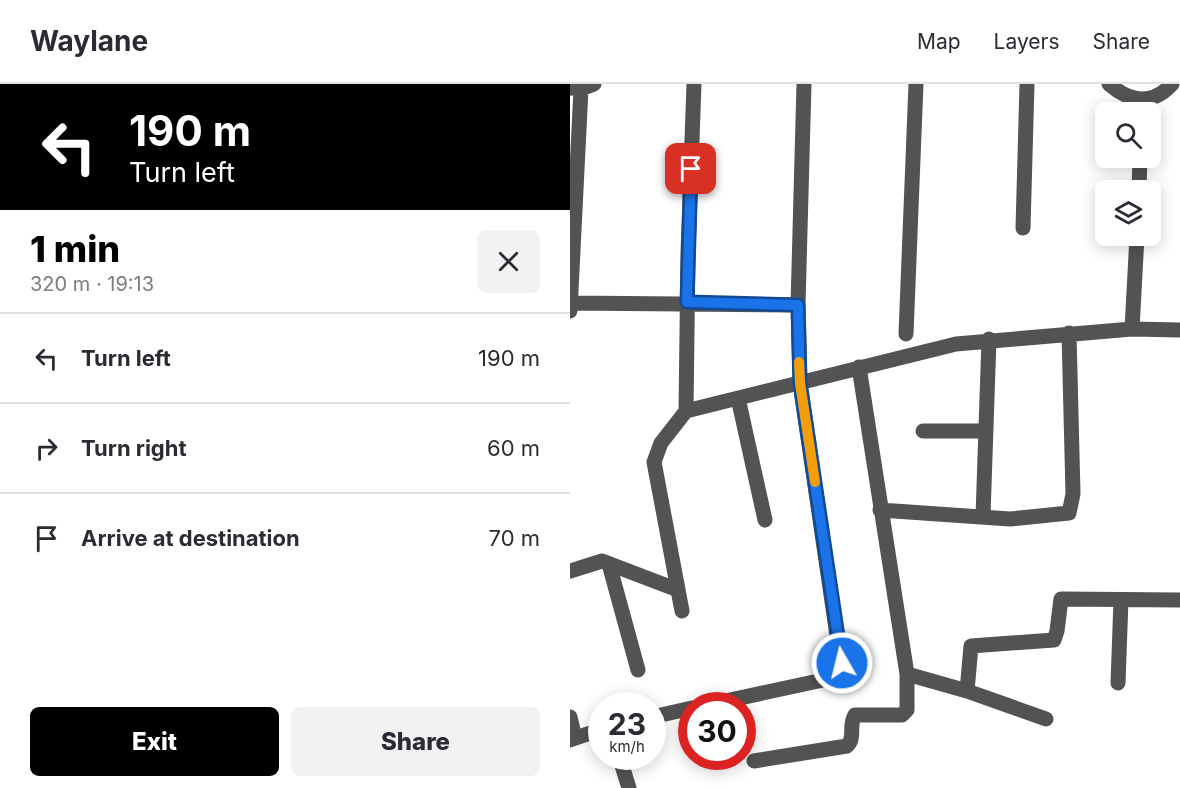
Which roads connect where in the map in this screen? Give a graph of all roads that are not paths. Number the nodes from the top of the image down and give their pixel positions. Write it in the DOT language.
graph roads {
  1 [pos="694,84"];
  2 [pos="804,84"];
  3 [pos="916,84"];
  4 [pos="1027,84"];
  5 [pos="1109,84"];
  6 [pos="1172,84"];
  7 [pos="582,87"];
  8 [pos="1135,102"];
  9 [pos="1148,102"];
  10 [pos="1023,228"];
  11 [pos="1136,246"];
  12 [pos="687,302"];
  13 [pos="570,303"];
  14 [pos="798,305"];
  15 [pos="570,311"];
  16 [pos="1132,329"];
  17 [pos="1180,330"];
  18 [pos="1069,333"];
  19 [pos="906,334"];
  20 [pos="989,339"];
  21 [pos="859,367"];
  22 [pos="800,383"];
  23 [pos="738,398"];
  24 [pos="686,411"];
  25 [pos="923,431"];
  26 [pos="985,431"];
  27 [pos="880,510"];
  28 [pos="983,516"];
  29 [pos="765,520"];
  30 [pos="609,564"];
  31 [pos="570,572"];
  32 [pos="678,590"];
  33 [pos="1121,600"];
  34 [pos="1180,600"];
  35 [pos="682,611"];
  36 [pos="638,670"];
  37 [pos="908,674"];
  38 [pos="1118,683"];
  39 [pos="967,691"];
  40 [pos="756,694"];
  41 [pos="570,717"];
  42 [pos="1046,719"];
  43 [pos="588,734"];
  44 [pos="573,739"];
  45 [pos="756,761"];
  46 [pos="624,770"];
  47 [pos="629,788"];
  1 -- 12 [label="street"];
  2 -- 14 [label="street"];
  3 -- 19 [label="street"];
  4 -- 10 [label="street"];
  5 -- 8 [label="street"];
  6 -- 9 [label="street"];
  7 -- 13 [label="street"];
  11 -- 16 [label="street"];
  12 -- 13 [label="street"];
  12 -- 14 [label="street"];
  12 -- 24 [label="street"];
  13 -- 15 [label="street"];
  14 -- 22 [label="street"];
  16 -- 17 [label="street"];
  16 -- 18 [label="street"];
  18 -- 20 [label="street"];
  18 -- 28 [label="street"];
  20 -- 21 [label="street"];
  20 -- 26 [label="street"];
  21 -- 22 [label="street"];
  21 -- 27 [label="street"];
  22 -- 23 [label="street"];
  22 -- 40 [label="street"];
  23 -- 24 [label="street"];
  23 -- 29 [label="street"];
  24 -- 32 [label="street"];
  25 -- 26 [label="street"];
  26 -- 28 [label="street"];
  27 -- 28 [label="street"];
  27 -- 37 [label="street"];
  30 -- 31 [label="street"];
  30 -- 32 [label="street"];
  30 -- 36 [label="street"];
  32 -- 35 [label="street"];
  33 -- 34 [label="street"];
  33 -- 38 [label="street"];
  33 -- 39 [label="street"];
  37 -- 39 [label="street"];
  37 -- 45 [label="street"];
  39 -- 42 [label="street"];
  41 -- 44 [label="street"];
  43 -- 44 [label="street"];
  46 -- 47 [label="street"];
}
